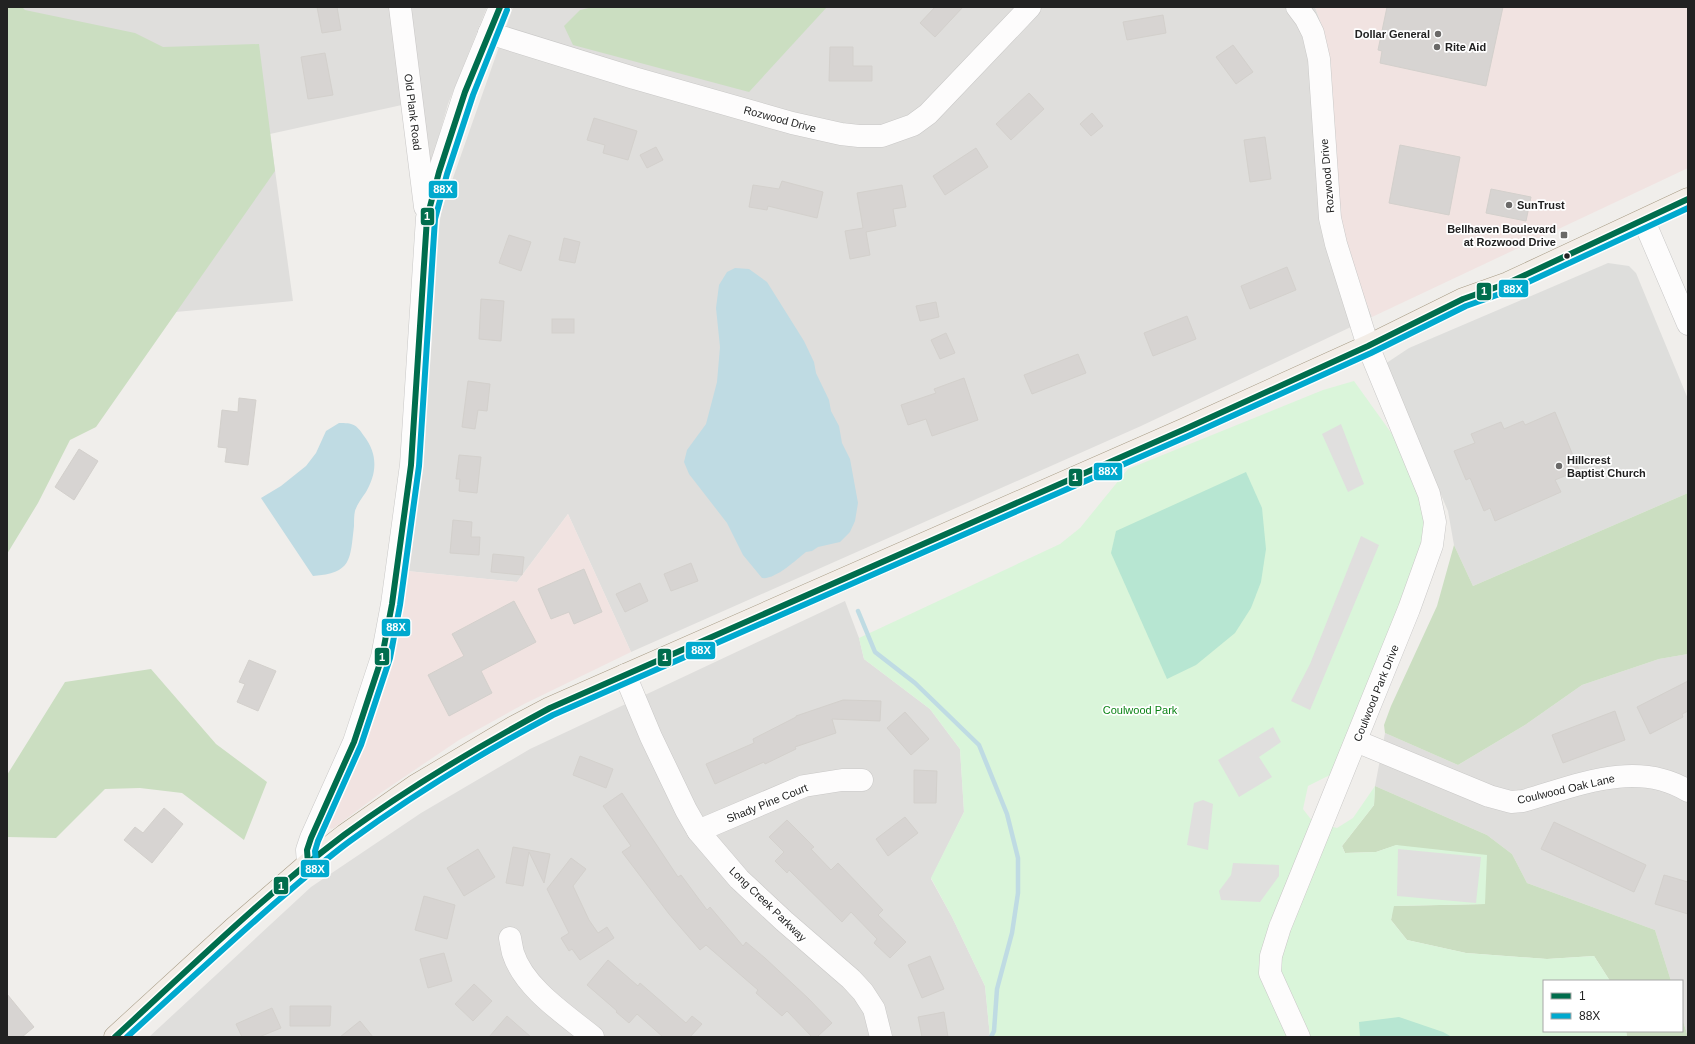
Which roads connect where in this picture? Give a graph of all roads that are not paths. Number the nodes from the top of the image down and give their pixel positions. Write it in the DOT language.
graph roads {
  1 [pos="400,7"];
  2 [pos="500,7"];
  3 [pos="1030,7"];
  4 [pos="1296,7"];
  5 [pos="489,33"];
  6 [pos="1688,199"];
  7 [pos="427,218"];
  8 [pos="1644,221"];
  9 [pos="1688,324"];
  10 [pos="1368,346"];
  11 [pos="625,675"];
  12 [pos="1356,742"];
  13 [pos="862,780"];
  14 [pos="1688,791"];
  15 [pos="698,831"];
  16 [pos="308,864"];
  17 [pos="510,938"];
  18 [pos="115,1037"];
  19 [pos="593,1037"];
  20 [pos="881,1037"];
  21 [pos="1299,1037"];
  1 -- 7 [label="street, Old Plank Road"];
  2 -- 5 [label="street"];
  3 -- 5 [label="street, Rozwood Drive"];
  4 -- 10 [label="street, Rozwood Drive"];
  5 -- 7 [label="street"];
  6 -- 8 [label="main road"];
  7 -- 16 [label="street"];
  8 -- 9 [label="street"];
  8 -- 10 [label="main road"];
  10 -- 11 [label="main road"];
  10 -- 12 [label="street, Coulwood Park Drive"];
  11 -- 15 [label="street, Long Creek Parkway"];
  11 -- 16 [label="main road"];
  12 -- 14 [label="street, Coulwood Oak Lane"];
  12 -- 21 [label="street, Coulwood Park Drive"];
  13 -- 15 [label="street, Shady Pine Court"];
  15 -- 20 [label="street, Long Creek Parkway"];
  16 -- 18 [label="main road"];
  17 -- 19 [label="street"];
}
